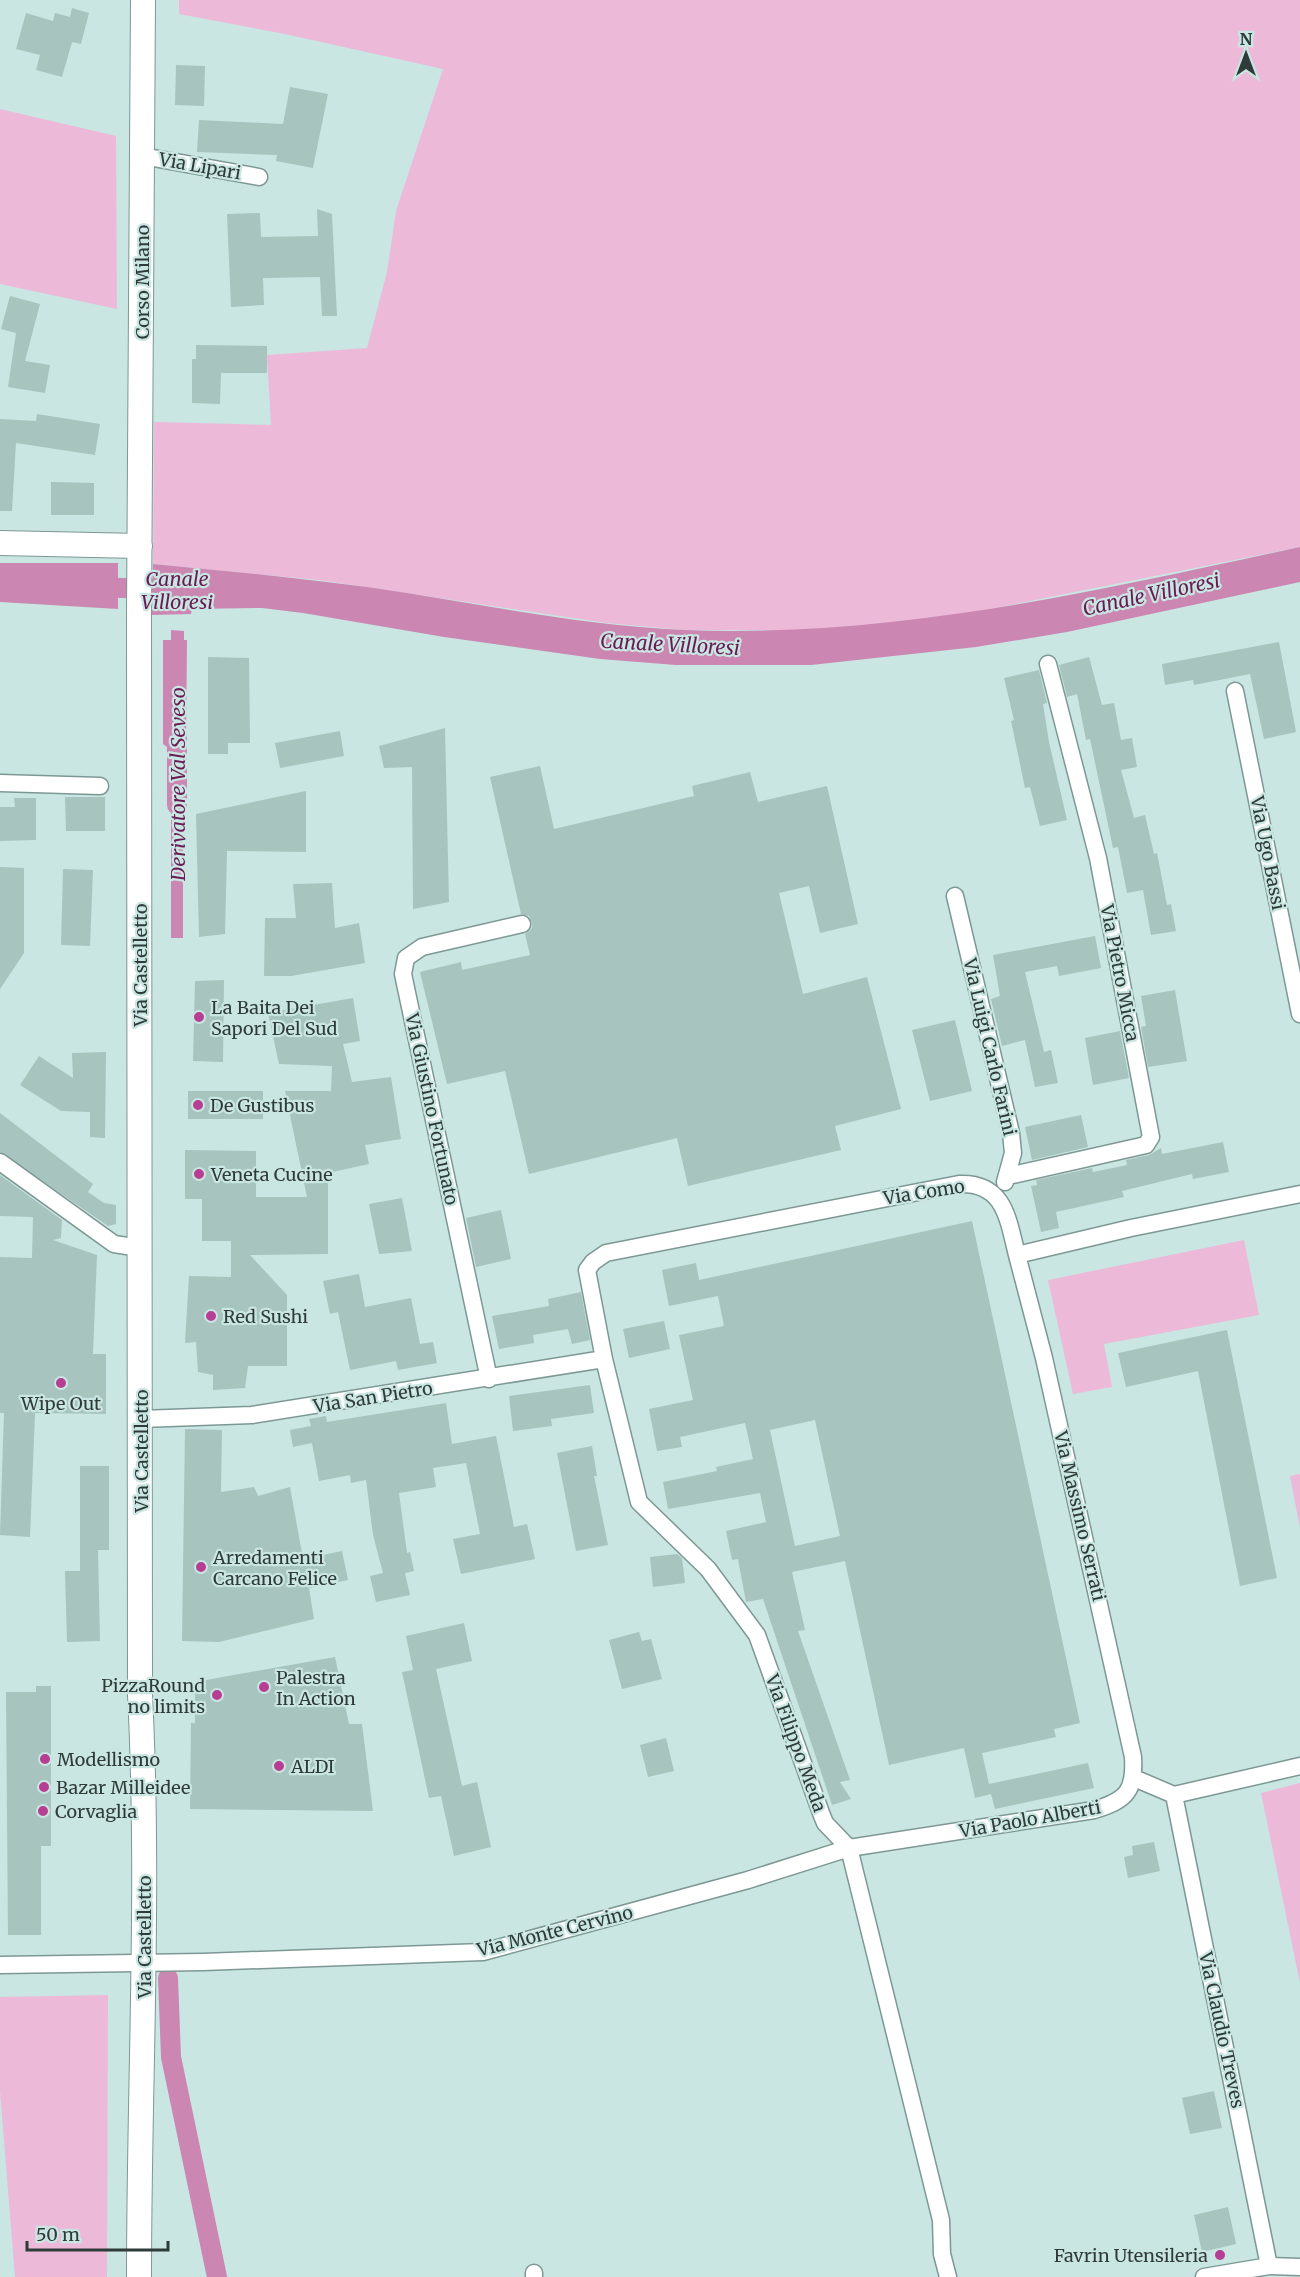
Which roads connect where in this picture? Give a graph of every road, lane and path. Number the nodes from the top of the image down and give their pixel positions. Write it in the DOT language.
graph roads {
  1 [pos="142,0"];
  2 [pos="142,156"];
  3 [pos="259,177"];
  4 [pos="0,543"];
  5 [pos="140,555"];
  6 [pos="140,619"];
  7 [pos="1048,664"];
  8 [pos="1235,691"];
  9 [pos="0,783"];
  10 [pos="100,786"];
  11 [pos="955,896"];
  12 [pos="522,924"];
  13 [pos="1300,1014"];
  14 [pos="0,1162"];
  15 [pos="1008,1176"];
  16 [pos="1300,1194"];
  17 [pos="997,1196"];
  18 [pos="140,1248"];
  19 [pos="1017,1255"];
  20 [pos="587,1277"];
  21 [pos="604,1359"];
  22 [pos="489,1379"];
  23 [pos="141,1419"];
  24 [pos="1300,1766"];
  25 [pos="1134,1778"];
  26 [pos="1174,1795"];
  27 [pos="849,1848"];
  28 [pos="144,1962"];
  29 [pos="0,1965"];
  30 [pos="1269,2266"];
  31 [pos="1300,2267"];
  32 [pos="139,2277"];
  33 [pos="948,2277"];
  34 [pos="1204,2277"];
  1 -- 2 [label="main road, Corso Milano"];
  2 -- 3 [label="street, Via Lipari"];
  2 -- 5 [label="main road, Corso Milano"];
  4 -- 5 [label="main road"];
  5 -- 6 [label="main road, Corso Milano"];
  6 -- 18 [label="main road, Via Castelletto"];
  7 -- 15 [label="street, Via Pietro Micca"];
  8 -- 13 [label="street, Via Ugo Bassi"];
  9 -- 10 [label="street"];
  11 -- 15 [label="street, Via Luigi Carlo Farini"];
  12 -- 22 [label="street, Via Giustino Fortunato"];
  14 -- 18 [label="street"];
  15 -- 17 [label="street, Via Luigi Carlo Farini"];
  16 -- 19 [label="street"];
  17 -- 19 [label="street"];
  17 -- 20 [label="street, Via Como"];
  18 -- 23 [label="main road, Via Castelletto"];
  19 -- 25 [label="street, Via Massimo Serrati"];
  20 -- 21 [label="street, Via Filippo Meda"];
  21 -- 22 [label="street, Via San Pietro"];
  21 -- 27 [label="street, Via Filippo Meda"];
  22 -- 23 [label="street, Via San Pietro"];
  23 -- 28 [label="main road, Via Castelletto"];
  24 -- 26 [label="street"];
  25 -- 26 [label="street"];
  25 -- 27 [label="street, Via Paolo Alberti"];
  26 -- 30 [label="street, Via Claudio Treves"];
  27 -- 28 [label="street, Via Monte Cervino"];
  27 -- 33 [label="street"];
  28 -- 29 [label="street, Via Monte Cervino"];
  28 -- 32 [label="main road, Via Castelletto"];
  30 -- 31 [label="street"];
  30 -- 34 [label="street"];
}
